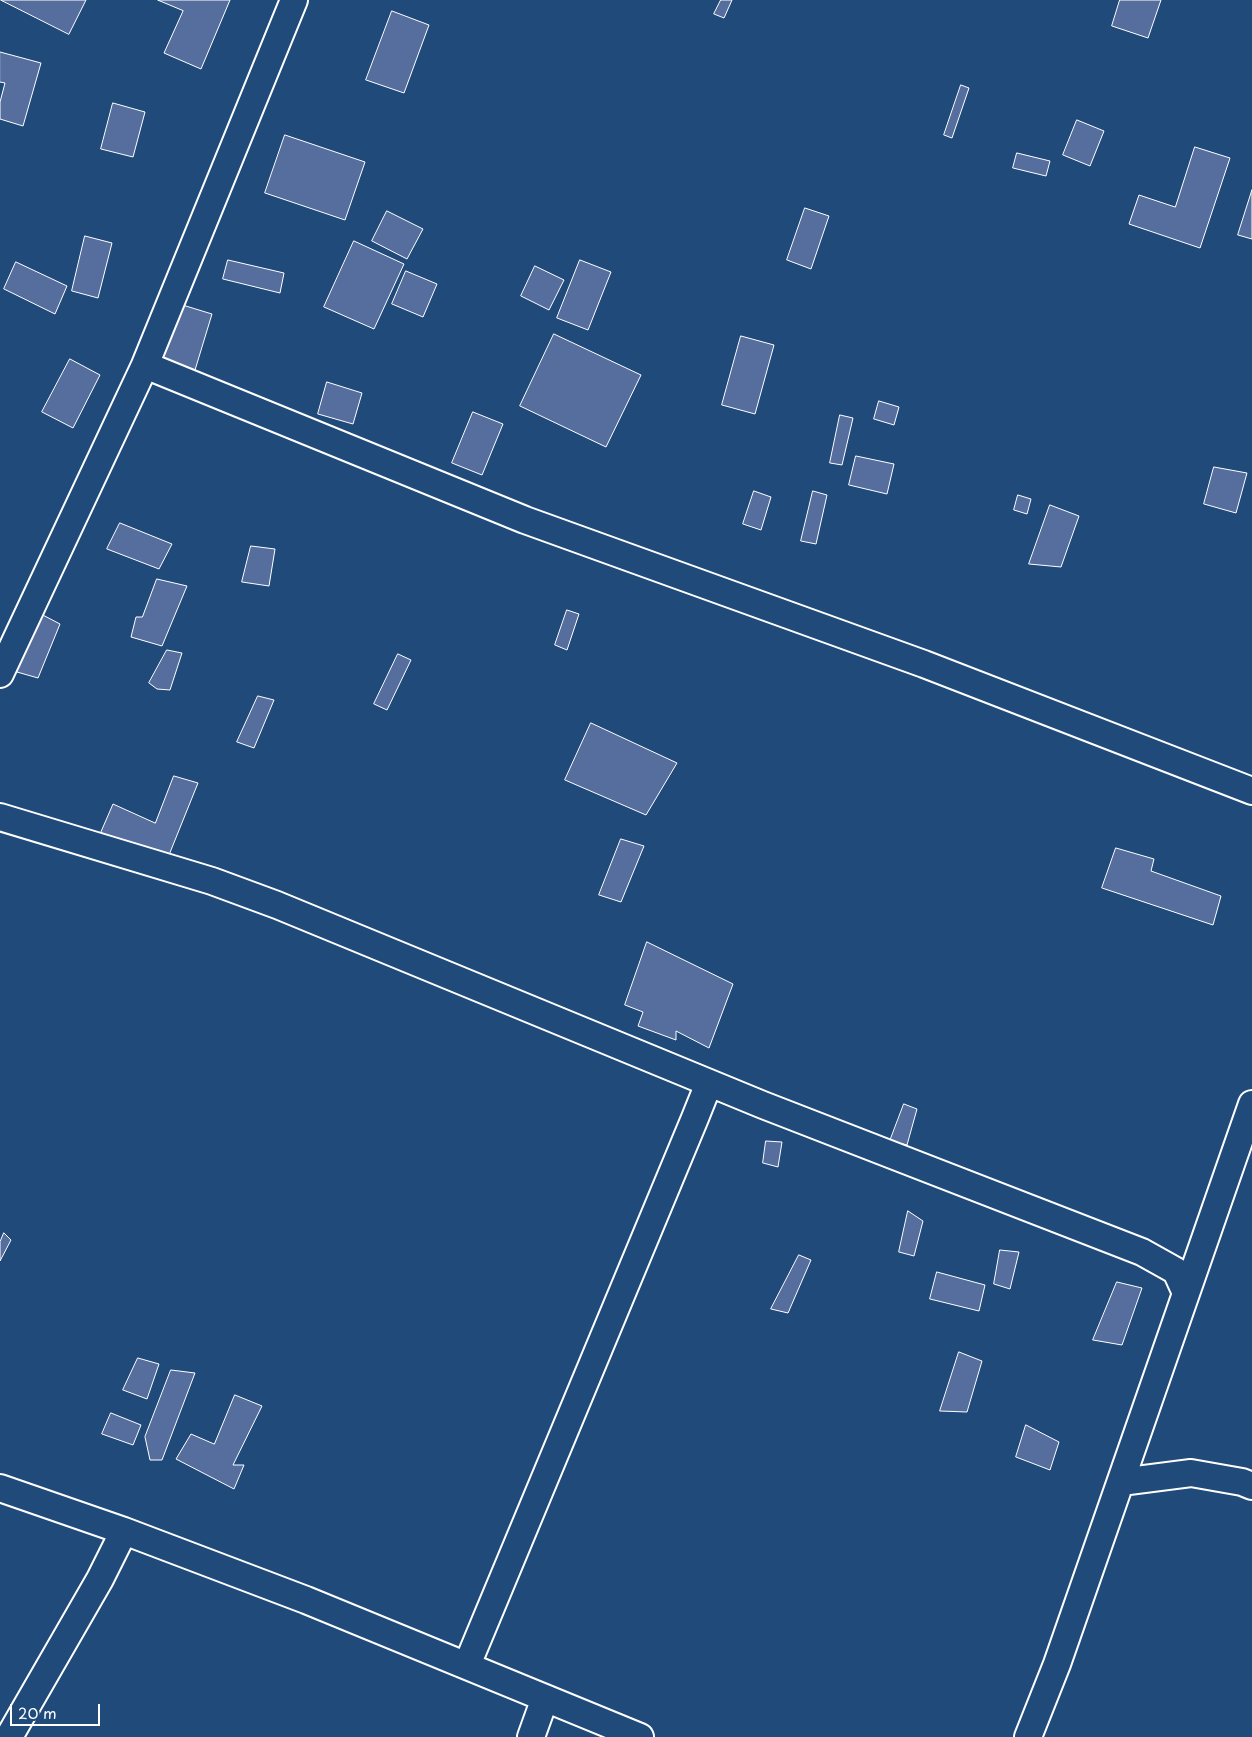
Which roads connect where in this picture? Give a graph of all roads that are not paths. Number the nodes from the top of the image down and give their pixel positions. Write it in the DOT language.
graph roads {
  1 [pos="294,0"];
  2 [pos="145,365"];
  3 [pos="0,674"];
  4 [pos="1252,791"];
  5 [pos="0,817"];
  6 [pos="709,1083"];
  7 [pos="1252,1104"];
  8 [pos="1186,1294"];
  9 [pos="1120,1482"];
  10 [pos="1252,1486"];
  11 [pos="0,1488"];
  12 [pos="124,1531"];
  13 [pos="467,1666"];
  14 [pos="544,1698"];
  15 [pos="9,1737"];
  16 [pos="531,1737"];
  17 [pos="640,1737"];
  18 [pos="1028,1737"];
  1 -- 2 [label="street"];
  2 -- 3 [label="street"];
  2 -- 4 [label="street"];
  5 -- 6 [label="street"];
  6 -- 8 [label="street"];
  6 -- 13 [label="street"];
  7 -- 8 [label="street"];
  8 -- 9 [label="street"];
  9 -- 10 [label="street"];
  9 -- 18 [label="street"];
  11 -- 12 [label="street"];
  12 -- 13 [label="street"];
  12 -- 15 [label="street"];
  13 -- 14 [label="street"];
  14 -- 16 [label="street"];
  14 -- 17 [label="street"];
}
